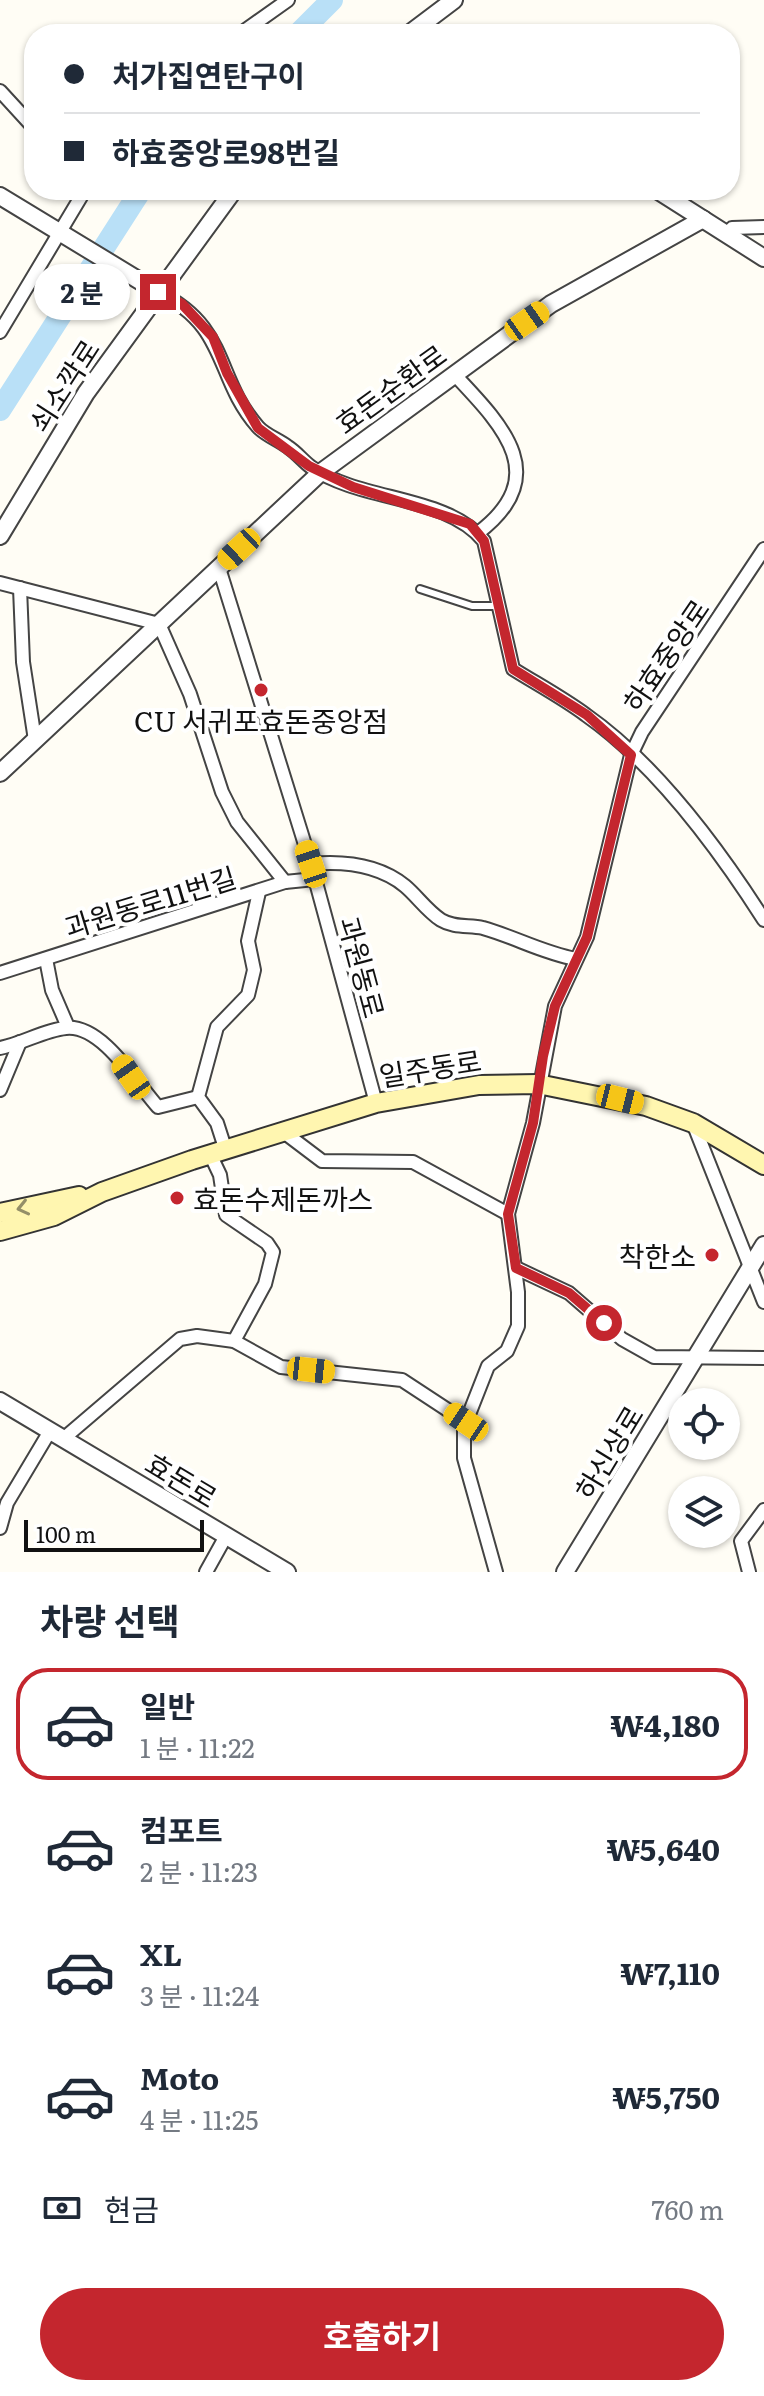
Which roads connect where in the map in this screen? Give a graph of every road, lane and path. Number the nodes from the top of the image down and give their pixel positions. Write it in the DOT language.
graph roads {
  1 [pos="288,0"];
  2 [pos="454,0"];
  3 [pos="254,24"];
  4 [pos="426,24"];
  5 [pos="0,91"];
  6 [pos="24,117"];
  7 [pos="0,196"];
  8 [pos="79,200"];
  9 [pos="227,200"];
  10 [pos="673,200"];
  11 [pos="703,219"];
  12 [pos="764,227"];
  13 [pos="727,234"];
  14 [pos="66,237"];
  15 [pos="764,258"];
  16 [pos="158,292"];
  17 [pos="0,332"];
  18 [pos="454,374"];
  19 [pos="320,473"];
  20 [pos="478,533"];
  21 [pos="0,536"];
  22 [pos="764,549"];
  23 [pos="219,568"];
  24 [pos="0,583"];
  25 [pos="20,588"];
  26 [pos="420,589"];
  27 [pos="499,606"];
  28 [pos="159,624"];
  29 [pos="35,740"];
  30 [pos="631,755"];
  31 [pos="0,773"];
  32 [pos="311,864"];
  33 [pos="315,879"];
  34 [pos="285,882"];
  35 [pos="259,892"];
  36 [pos="764,920"];
  37 [pos="46,959"];
  38 [pos="576,959"];
  39 [pos="0,973"];
  40 [pos="68,1027"];
  41 [pos="20,1042"];
  42 [pos="0,1048"];
  43 [pos="538,1084"];
  44 [pos="0,1090"];
  45 [pos="198,1097"];
  46 [pos="376,1103"];
  47 [pos="693,1123"];
  48 [pos="285,1133"];
  49 [pos="218,1153"];
  50 [pos="764,1165"];
  51 [pos="102,1192"];
  52 [pos="0,1213"];
  53 [pos="508,1214"];
  54 [pos="54,1216"];
  55 [pos="0,1231"];
  56 [pos="0,1240"];
  57 [pos="764,1245"];
  58 [pos="516,1268"];
  59 [pos="749,1269"];
  60 [pos="764,1302"];
  61 [pos="234,1341"];
  62 [pos="764,1358"];
  63 [pos="695,1359"];
  64 [pos="0,1401"];
  65 [pos="466,1422"];
  66 [pos="57,1435"];
  67 [pos="764,1510"];
  68 [pos="0,1528"];
  69 [pos="226,1536"];
  70 [pos="206,1572"];
  71 [pos="287,1572"];
  72 [pos="496,1572"];
  73 [pos="565,1572"];
  74 [pos="749,1572"];
  1 -- 3 [label="street"];
  2 -- 4 [label="street"];
  5 -- 6 [label="street"];
  7 -- 14 [label="street"];
  8 -- 14 [label="street"];
  9 -- 16 [label="street, 쇠소깍로"];
  10 -- 11 [label="street"];
  11 -- 13 [label="street"];
  11 -- 18 [label="street, 효돈순환로"];
  12 -- 13 [label="street"];
  13 -- 15 [label="street"];
  14 -- 16 [label="street"];
  14 -- 17 [label="street"];
  16 -- 19 [label="street"];
  16 -- 21 [label="street, 쇠소깍로"];
  18 -- 19 [label="street, 효돈순환로"];
  18 -- 20 [label="street"];
  19 -- 20 [label="street"];
  19 -- 23 [label="street, 효돈순환로"];
  20 -- 27 [label="street"];
  22 -- 30 [label="street, 하효중앙로"];
  23 -- 28 [label="street, 효돈순환로"];
  23 -- 32 [label="street, 과원동로"];
  24 -- 25 [label="street"];
  25 -- 28 [label="street"];
  25 -- 29 [label="street"];
  26 -- 27 [label="lane"];
  27 -- 30 [label="street"];
  28 -- 29 [label="street, 효돈순환로"];
  28 -- 34 [label="street"];
  29 -- 31 [label="street, 효돈순환로"];
  30 -- 36 [label="street"];
  30 -- 38 [label="street, 하효중앙로"];
  32 -- 33 [label="street, 과원동로"];
  32 -- 38 [label="street"];
  33 -- 34 [label="street, 과원동로11번길"];
  33 -- 46 [label="street, 과원동로"];
  34 -- 35 [label="street, 과원동로11번길"];
  35 -- 37 [label="street, 과원동로11번길"];
  35 -- 45 [label="street"];
  37 -- 39 [label="street, 과원동로11번길"];
  37 -- 40 [label="street"];
  38 -- 43 [label="street, 하효중앙로"];
  40 -- 41 [label="street"];
  40 -- 45 [label="street"];
  41 -- 42 [label="street"];
  41 -- 44 [label="street"];
  43 -- 46 [label="main road, 일주동로"];
  43 -- 47 [label="main road, 일주동로"];
  43 -- 53 [label="street, 하효중앙로"];
  45 -- 49 [label="street"];
  46 -- 48 [label="main road, 일주동로"];
  47 -- 50 [label="main road, 일주동로"];
  47 -- 59 [label="street"];
  48 -- 49 [label="main road, 일주동로"];
  48 -- 53 [label="street"];
  49 -- 51 [label="main road, 일주동로"];
  49 -- 61 [label="street"];
  51 -- 52 [label="main road, 일주동로, one-way"];
  51 -- 54 [label="main road, 일주동로"];
  53 -- 58 [label="street, 하효중앙로"];
  54 -- 55 [label="main road, 일주동로"];
  54 -- 56 [label="main road"];
  57 -- 59 [label="street, 하신상로"];
  58 -- 63 [label="street"];
  58 -- 65 [label="street, 하효중앙로"];
  59 -- 60 [label="street"];
  59 -- 63 [label="street, 하신상로"];
  61 -- 65 [label="street"];
  61 -- 66 [label="street"];
  62 -- 63 [label="street"];
  63 -- 73 [label="street, 하신상로"];
  64 -- 66 [label="street, 효돈로"];
  65 -- 72 [label="street, 하효중앙로"];
  66 -- 68 [label="street"];
  66 -- 69 [label="street, 효돈로"];
  67 -- 74 [label="street"];
  69 -- 70 [label="street"];
  69 -- 71 [label="street, 효돈로"];
}
